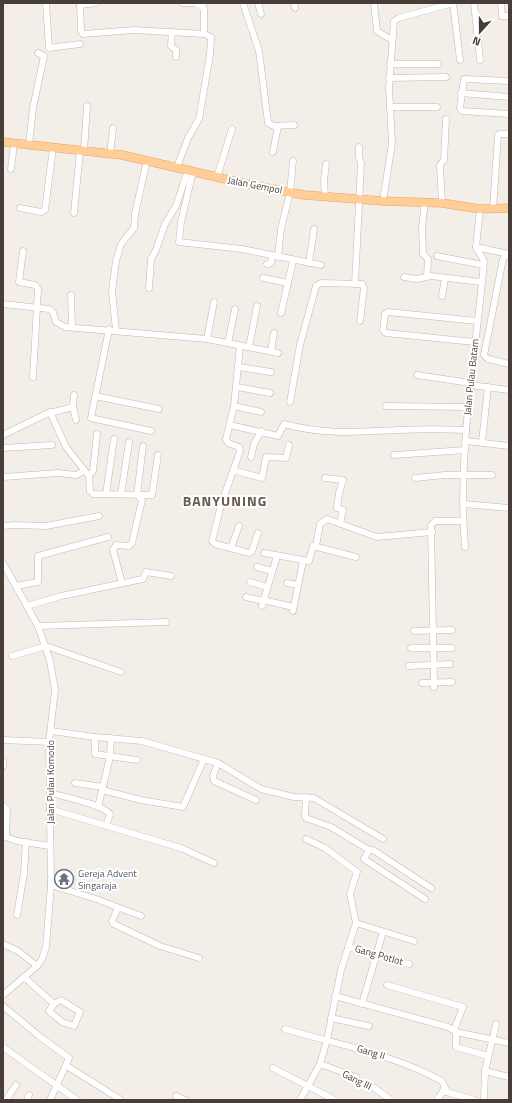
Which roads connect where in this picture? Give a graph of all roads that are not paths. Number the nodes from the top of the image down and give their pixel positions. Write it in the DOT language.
graph roads {
  1 [pos="46,3"];
  2 [pos="96,3"];
  3 [pos="182,3"];
  4 [pos="243,3"];
  5 [pos="258,3"];
  6 [pos="374,3"];
  7 [pos="453,3"];
  8 [pos="474,3"];
  9 [pos="501,3"];
  10 [pos="80,4"];
  11 [pos="200,4"];
  12 [pos="261,14"];
  13 [pos="509,16"];
  14 [pos="172,32"];
  15 [pos="204,34"];
  16 [pos="392,40"];
  17 [pos="80,44"];
  18 [pos="38,53"];
  19 [pos="176,57"];
  20 [pos="460,60"];
  21 [pos="480,60"];
  22 [pos="390,64"];
  23 [pos="438,64"];
  24 [pos="446,77"];
  25 [pos="389,78"];
  26 [pos="509,81"];
  27 [pos="461,93"];
  28 [pos="509,97"];
  29 [pos="87,106"];
  30 [pos="390,107"];
  31 [pos="437,107"];
  32 [pos="509,114"];
  33 [pos="446,119"];
  34 [pos="294,125"];
  35 [pos="278,126"];
  36 [pos="113,128"];
  37 [pos="232,129"];
  38 [pos="509,134"];
  39 [pos="3,142"];
  40 [pos="14,144"];
  41 [pos="29,146"];
  42 [pos="359,147"];
  43 [pos="53,148"];
  44 [pos="82,151"];
  45 [pos="273,152"];
  46 [pos="110,154"];
  47 [pos="147,160"];
  48 [pos="293,160"];
  49 [pos="326,164"];
  50 [pos="177,167"];
  51 [pos="11,169"];
  52 [pos="190,170"];
  53 [pos="217,177"];
  54 [pos="290,192"];
  55 [pos="326,196"];
  56 [pos="360,198"];
  57 [pos="383,201"];
  58 [pos="426,202"];
  59 [pos="442,203"];
  60 [pos="20,208"];
  61 [pos="509,208"];
  62 [pos="480,209"];
  63 [pos="493,209"];
  64 [pos="74,213"];
  65 [pos="314,229"];
  66 [pos="476,247"];
  67 [pos="23,251"];
  68 [pos="508,254"];
  69 [pos="275,256"];
  70 [pos="437,256"];
  71 [pos="293,261"];
  72 [pos="309,263"];
  73 [pos="268,264"];
  74 [pos="321,265"];
  75 [pos="483,265"];
  76 [pos="427,276"];
  77 [pos="404,277"];
  78 [pos="263,278"];
  79 [pos="445,278"];
  80 [pos="481,282"];
  81 [pos="288,283"];
  82 [pos="355,284"];
  83 [pos="149,288"];
  84 [pos="71,295"];
  85 [pos="442,296"];
  86 [pos="214,302"];
  87 [pos="3,304"];
  88 [pos="257,306"];
  89 [pos="36,307"];
  90 [pos="235,309"];
  91 [pos="282,314"];
  92 [pos="360,321"];
  93 [pos="477,321"];
  94 [pos="72,327"];
  95 [pos="109,329"];
  96 [pos="116,330"];
  97 [pos="274,333"];
  98 [pos="207,338"];
  99 [pos="474,342"];
  100 [pos="228,343"];
  101 [pos="240,346"];
  102 [pos="249,347"];
  103 [pos="271,351"];
  104 [pos="278,353"];
  105 [pos="509,364"];
  106 [pos="239,367"];
  107 [pos="271,372"];
  108 [pos="417,375"];
  109 [pos="33,377"];
  110 [pos="470,384"];
  111 [pos="488,387"];
  112 [pos="237,388"];
  113 [pos="509,390"];
  114 [pos="270,393"];
  115 [pos="74,395"];
  116 [pos="95,396"];
  117 [pos="290,402"];
  118 [pos="234,406"];
  119 [pos="386,406"];
  120 [pos="73,407"];
  121 [pos="468,407"];
  122 [pos="159,409"];
  123 [pos="50,412"];
  124 [pos="261,412"];
  125 [pos="76,420"];
  126 [pos="230,425"];
  127 [pos="466,430"];
  128 [pos="151,431"];
  129 [pos="261,431"];
  130 [pos="96,434"];
  131 [pos="3,436"];
  132 [pos="114,439"];
  133 [pos="466,441"];
  134 [pos="129,442"];
  135 [pos="482,442"];
  136 [pos="52,444"];
  137 [pos="289,444"];
  138 [pos="143,446"];
  139 [pos="509,446"];
  140 [pos="3,448"];
  141 [pos="465,450"];
  142 [pos="394,455"];
  143 [pos="158,456"];
  144 [pos="251,457"];
  145 [pos="233,470"];
  146 [pos="84,471"];
  147 [pos="463,475"];
  148 [pos="492,475"];
  149 [pos="90,476"];
  150 [pos="3,477"];
  151 [pos="325,478"];
  152 [pos="415,478"];
  153 [pos="106,494"];
  154 [pos="121,494"];
  155 [pos="137,495"];
  156 [pos="464,504"];
  157 [pos="509,508"];
  158 [pos="98,516"];
  159 [pos="463,521"];
  160 [pos="340,524"];
  161 [pos="3,526"];
  162 [pos="239,526"];
  163 [pos="432,532"];
  164 [pos="258,534"];
  165 [pos="108,537"];
  166 [pos="316,546"];
  167 [pos="465,547"];
  168 [pos="231,548"];
  169 [pos="264,553"];
  170 [pos="277,556"];
  171 [pos="356,557"];
  172 [pos="303,560"];
  173 [pos="3,563"];
  174 [pos="257,567"];
  175 [pos="272,571"];
  176 [pos="171,576"];
  177 [pos="250,582"];
  178 [pos="287,582"];
  179 [pos="122,583"];
  180 [pos="298,585"];
  181 [pos="16,586"];
  182 [pos="267,587"];
  183 [pos="246,597"];
  184 [pos="263,602"];
  185 [pos="27,606"];
  186 [pos="166,622"];
  187 [pos="38,626"];
  188 [pos="433,630"];
  189 [pos="452,630"];
  190 [pos="414,631"];
  191 [pos="46,646"];
  192 [pos="411,648"];
  193 [pos="433,648"];
  194 [pos="452,648"];
  195 [pos="12,656"];
  196 [pos="450,664"];
  197 [pos="434,665"];
  198 [pos="409,666"];
  199 [pos="121,672"];
  200 [pos="452,682"];
  201 [pos="422,683"];
  202 [pos="434,685"];
  203 [pos="51,731"];
  204 [pos="95,737"];
  205 [pos="110,738"];
  206 [pos="3,740"];
  207 [pos="49,742"];
  208 [pos="110,757"];
  209 [pos="204,759"];
  210 [pos="137,760"];
  211 [pos="4,761"];
  212 [pos="218,763"];
  213 [pos="3,766"];
  214 [pos="75,783"];
  215 [pos="102,788"];
  216 [pos="51,793"];
  217 [pos="306,797"];
  218 [pos="256,800"];
  219 [pos="3,806"];
  220 [pos="98,807"];
  221 [pos="50,810"];
  222 [pos="106,826"];
  223 [pos="4,836"];
  224 [pos="383,838"];
  225 [pos="306,839"];
  226 [pos="26,842"];
  227 [pos="50,846"];
  228 [pos="369,850"];
  229 [pos="214,863"];
  230 [pos="51,885"];
  231 [pos="431,888"];
  232 [pos="425,899"];
  233 [pos="118,908"];
  234 [pos="17,915"];
  235 [pos="141,916"];
  236 [pos="356,923"];
  237 [pos="383,932"];
  238 [pos="414,941"];
  239 [pos="3,944"];
  240 [pos="348,947"];
  241 [pos="376,955"];
  242 [pos="199,958"];
  243 [pos="409,964"];
  244 [pos="37,966"];
  245 [pos="24,977"];
  246 [pos="387,985"];
  247 [pos="3,995"];
  248 [pos="335,996"];
  249 [pos="54,1004"];
  250 [pos="362,1004"];
  251 [pos="3,1006"];
  252 [pos="331,1018"];
  253 [pos="496,1024"];
  254 [pos="369,1026"];
  255 [pos="285,1029"];
  256 [pos="455,1031"];
  257 [pos="492,1039"];
  258 [pos="327,1040"];
  259 [pos="509,1043"];
  260 [pos="3,1047"];
  261 [pos="488,1056"];
  262 [pos="320,1064"];
  263 [pos="67,1066"];
  264 [pos="273,1068"];
  265 [pos="485,1071"];
  266 [pos="509,1077"];
  267 [pos="16,1085"];
  268 [pos="56,1086"];
  269 [pos="307,1087"];
  270 [pos="447,1092"];
  271 [pos="176,1096"];
  272 [pos="6,1100"];
  273 [pos="50,1100"];
  274 [pos="77,1100"];
  275 [pos="121,1100"];
  276 [pos="185,1100"];
  277 [pos="300,1100"];
  278 [pos="335,1100"];
  279 [pos="391,1100"];
  280 [pos="437,1100"];
  281 [pos="475,1100"];
  282 [pos="484,1100"];
  1 -- 17 [label="street"];
  2 -- 10 [label="street"];
  3 -- 11 [label="street"];
  4 -- 35 [label="street"];
  5 -- 12 [label="street"];
  6 -- 16 [label="street"];
  7 -- 16 [label="street"];
  7 -- 20 [label="street"];
  8 -- 21 [label="street"];
  9 -- 13 [label="street"];
  10 -- 14 [label="street"];
  11 -- 15 [label="street"];
  14 -- 15 [label="street"];
  14 -- 19 [label="street"];
  15 -- 50 [label="street"];
  16 -- 22 [label="street"];
  18 -- 41 [label="street"];
  22 -- 23 [label="street"];
  22 -- 25 [label="street"];
  24 -- 25 [label="street"];
  25 -- 30 [label="street"];
  26 -- 27 [label="street"];
  27 -- 28 [label="street"];
  27 -- 32 [label="street"];
  29 -- 44 [label="street"];
  30 -- 31 [label="street"];
  30 -- 57 [label="street"];
  33 -- 59 [label="street"];
  34 -- 35 [label="street"];
  35 -- 45 [label="street"];
  36 -- 46 [label="street"];
  37 -- 53 [label="street"];
  38 -- 63 [label="street"];
  39 -- 40 [label="main road, Jalan Gempol"];
  40 -- 41 [label="main road, Jalan Gempol"];
  40 -- 51 [label="street"];
  41 -- 43 [label="main road, Jalan Gempol"];
  42 -- 56 [label="street"];
  43 -- 44 [label="main road, Jalan Gempol"];
  43 -- 60 [label="street"];
  44 -- 46 [label="main road, Jalan Gempol"];
  44 -- 64 [label="street"];
  46 -- 47 [label="main road, Jalan Gempol"];
  47 -- 50 [label="main road, Jalan Gempol"];
  47 -- 96 [label="street"];
  48 -- 54 [label="street"];
  49 -- 55 [label="street"];
  50 -- 52 [label="main road, Jalan Gempol"];
  52 -- 53 [label="main road, Jalan Gempol"];
  52 -- 69 [label="street"];
  52 -- 83 [label="street"];
  53 -- 54 [label="main road, Jalan Gempol"];
  54 -- 55 [label="main road, Jalan Gempol"];
  54 -- 69 [label="street"];
  55 -- 56 [label="main road, Jalan Gempol"];
  56 -- 57 [label="main road, Jalan Gempol"];
  56 -- 82 [label="street"];
  57 -- 58 [label="main road, Jalan Gempol"];
  58 -- 59 [label="main road, Jalan Gempol"];
  58 -- 76 [label="street"];
  59 -- 62 [label="main road, Jalan Gempol"];
  61 -- 63 [label="main road, Jalan Gempol"];
  62 -- 63 [label="main road, Jalan Gempol"];
  62 -- 66 [label="street, Jalan Pulau Batam"];
  65 -- 72 [label="street"];
  66 -- 68 [label="street"];
  66 -- 75 [label="street, Jalan Pulau Batam"];
  67 -- 89 [label="street"];
  68 -- 105 [label="street"];
  69 -- 71 [label="street"];
  69 -- 73 [label="street"];
  70 -- 75 [label="street"];
  71 -- 72 [label="street"];
  71 -- 81 [label="street"];
  72 -- 74 [label="street"];
  75 -- 80 [label="street, Jalan Pulau Batam"];
  76 -- 77 [label="street"];
  76 -- 79 [label="street"];
  78 -- 81 [label="street"];
  79 -- 80 [label="street"];
  79 -- 85 [label="street"];
  80 -- 93 [label="street, Jalan Pulau Batam"];
  81 -- 91 [label="street"];
  82 -- 92 [label="street"];
  82 -- 117 [label="street"];
  84 -- 94 [label="street"];
  86 -- 98 [label="street"];
  87 -- 89 [label="street"];
  88 -- 102 [label="street"];
  89 -- 94 [label="street"];
  89 -- 109 [label="street"];
  90 -- 100 [label="street"];
  93 -- 99 [label="street, Jalan Pulau Batam"];
  93 -- 99 [label="street"];
  94 -- 95 [label="street"];
  95 -- 96 [label="street"];
  95 -- 116 [label="street"];
  96 -- 98 [label="street"];
  97 -- 103 [label="street"];
  98 -- 100 [label="street"];
  99 -- 110 [label="street, Jalan Pulau Batam"];
  100 -- 101 [label="street"];
  101 -- 102 [label="street"];
  101 -- 106 [label="street"];
  102 -- 103 [label="street"];
  103 -- 104 [label="street"];
  106 -- 107 [label="street"];
  106 -- 112 [label="street"];
  108 -- 110 [label="street"];
  110 -- 111 [label="street"];
  110 -- 121 [label="street, Jalan Pulau Batam"];
  111 -- 113 [label="street"];
  111 -- 135 [label="street"];
  112 -- 114 [label="street"];
  112 -- 118 [label="street"];
  115 -- 120 [label="street"];
  116 -- 122 [label="street"];
  116 -- 128 [label="street"];
  118 -- 124 [label="street"];
  118 -- 126 [label="street"];
  119 -- 121 [label="street"];
  120 -- 123 [label="street"];
  120 -- 125 [label="street"];
  121 -- 127 [label="street, Jalan Pulau Batam"];
  123 -- 131 [label="street"];
  123 -- 146 [label="street"];
  126 -- 129 [label="street"];
  126 -- 145 [label="street"];
  127 -- 129 [label="street"];
  127 -- 133 [label="street, Jalan Pulau Batam"];
  129 -- 144 [label="street"];
  130 -- 149 [label="street"];
  132 -- 153 [label="street"];
  133 -- 135 [label="street"];
  133 -- 141 [label="street, Jalan Pulau Batam"];
  134 -- 154 [label="street"];
  135 -- 139 [label="street"];
  136 -- 140 [label="street"];
  137 -- 145 [label="street"];
  138 -- 155 [label="street"];
  141 -- 142 [label="street"];
  141 -- 147 [label="street, Jalan Pulau Batam"];
  143 -- 155 [label="street"];
  145 -- 168 [label="street"];
  146 -- 149 [label="street"];
  146 -- 150 [label="street"];
  147 -- 148 [label="street"];
  147 -- 152 [label="street"];
  147 -- 156 [label="street, Jalan Pulau Batam"];
  149 -- 153 [label="street"];
  151 -- 160 [label="street"];
  153 -- 154 [label="street"];
  154 -- 155 [label="street"];
  155 -- 179 [label="street"];
  156 -- 157 [label="street"];
  156 -- 159 [label="street, Jalan Pulau Batam"];
  158 -- 161 [label="street"];
  159 -- 163 [label="street"];
  159 -- 167 [label="street, Jalan Pulau Batam"];
  160 -- 163 [label="street"];
  160 -- 166 [label="street"];
  162 -- 168 [label="street"];
  163 -- 188 [label="street"];
  164 -- 168 [label="street"];
  165 -- 181 [label="street"];
  166 -- 171 [label="street"];
  166 -- 172 [label="street"];
  169 -- 170 [label="street"];
  170 -- 172 [label="street"];
  170 -- 175 [label="street"];
  172 -- 180 [label="street"];
  173 -- 181 [label="street, Jalan Pulau Komodo"];
  174 -- 175 [label="street"];
  175 -- 182 [label="street"];
  176 -- 179 [label="street"];
  177 -- 182 [label="street"];
  178 -- 180 [label="street"];
  179 -- 185 [label="street"];
  180 -- 184 [label="street"];
  181 -- 185 [label="street, Jalan Pulau Komodo"];
  182 -- 184 [label="street"];
  183 -- 184 [label="street"];
  185 -- 187 [label="street, Jalan Pulau Komodo"];
  186 -- 187 [label="street"];
  187 -- 191 [label="street, Jalan Pulau Komodo"];
  188 -- 189 [label="street"];
  188 -- 190 [label="street"];
  188 -- 193 [label="street"];
  191 -- 195 [label="street"];
  191 -- 199 [label="street"];
  191 -- 203 [label="street, Jalan Pulau Komodo"];
  192 -- 193 [label="street"];
  193 -- 194 [label="street"];
  193 -- 197 [label="street"];
  196 -- 197 [label="street"];
  197 -- 198 [label="street"];
  197 -- 202 [label="street"];
  200 -- 202 [label="street"];
  201 -- 202 [label="street"];
  203 -- 204 [label="street"];
  203 -- 207 [label="street, Jalan Pulau Komodo"];
  204 -- 205 [label="street"];
  204 -- 208 [label="street"];
  205 -- 208 [label="street"];
  205 -- 209 [label="street"];
  206 -- 207 [label="street"];
  207 -- 216 [label="street, Jalan Pulau Komodo"];
  208 -- 210 [label="street"];
  208 -- 215 [label="street"];
  209 -- 212 [label="street"];
  209 -- 215 [label="street"];
  211 -- 213 [label="street"];
  212 -- 217 [label="street"];
  212 -- 218 [label="street"];
  214 -- 215 [label="street"];
  215 -- 220 [label="street"];
  216 -- 220 [label="street"];
  216 -- 221 [label="street, Jalan Pulau Komodo"];
  217 -- 224 [label="street"];
  217 -- 228 [label="street"];
  219 -- 223 [label="street"];
  220 -- 222 [label="street"];
  221 -- 222 [label="street"];
  221 -- 227 [label="street, Jalan Pulau Komodo"];
  222 -- 229 [label="street"];
  223 -- 226 [label="street"];
  225 -- 236 [label="street"];
  226 -- 227 [label="street"];
  226 -- 234 [label="street"];
  227 -- 230 [label="street, Jalan Pulau Komodo"];
  228 -- 231 [label="street"];
  228 -- 232 [label="street"];
  230 -- 233 [label="street"];
  230 -- 244 [label="street, Jalan Pulau Komodo"];
  233 -- 235 [label="street"];
  233 -- 242 [label="street"];
  236 -- 237 [label="street"];
  236 -- 240 [label="street"];
  237 -- 238 [label="street"];
  237 -- 241 [label="street"];
  239 -- 244 [label="street"];
  240 -- 241 [label="street, Gang Potlot"];
  240 -- 248 [label="street"];
  241 -- 243 [label="street, Gang Potlot"];
  241 -- 250 [label="street"];
  244 -- 245 [label="street, Jalan Pulau Komodo"];
  245 -- 247 [label="street, Jalan Pulau Komodo"];
  245 -- 249 [label="street"];
  246 -- 256 [label="street"];
  248 -- 250 [label="street"];
  248 -- 252 [label="street"];
  249 -- 249 [label="street"];
  250 -- 256 [label="street"];
  251 -- 263 [label="street"];
  252 -- 254 [label="street"];
  252 -- 258 [label="street"];
  253 -- 257 [label="street"];
  255 -- 258 [label="street, Gang II"];
  256 -- 257 [label="street"];
  256 -- 261 [label="street"];
  257 -- 259 [label="street"];
  257 -- 261 [label="street"];
  258 -- 262 [label="street"];
  258 -- 270 [label="street, Gang II"];
  260 -- 268 [label="street"];
  261 -- 265 [label="street"];
  262 -- 269 [label="street"];
  262 -- 279 [label="street, Gang III"];
  263 -- 268 [label="street"];
  263 -- 275 [label="street"];
  264 -- 269 [label="street"];
  265 -- 266 [label="street"];
  265 -- 282 [label="street"];
  267 -- 272 [label="street"];
  268 -- 273 [label="street"];
  268 -- 274 [label="street"];
  269 -- 277 [label="street"];
  269 -- 278 [label="street"];
  270 -- 280 [label="street"];
  270 -- 281 [label="street"];
  271 -- 276 [label="street"];
}
